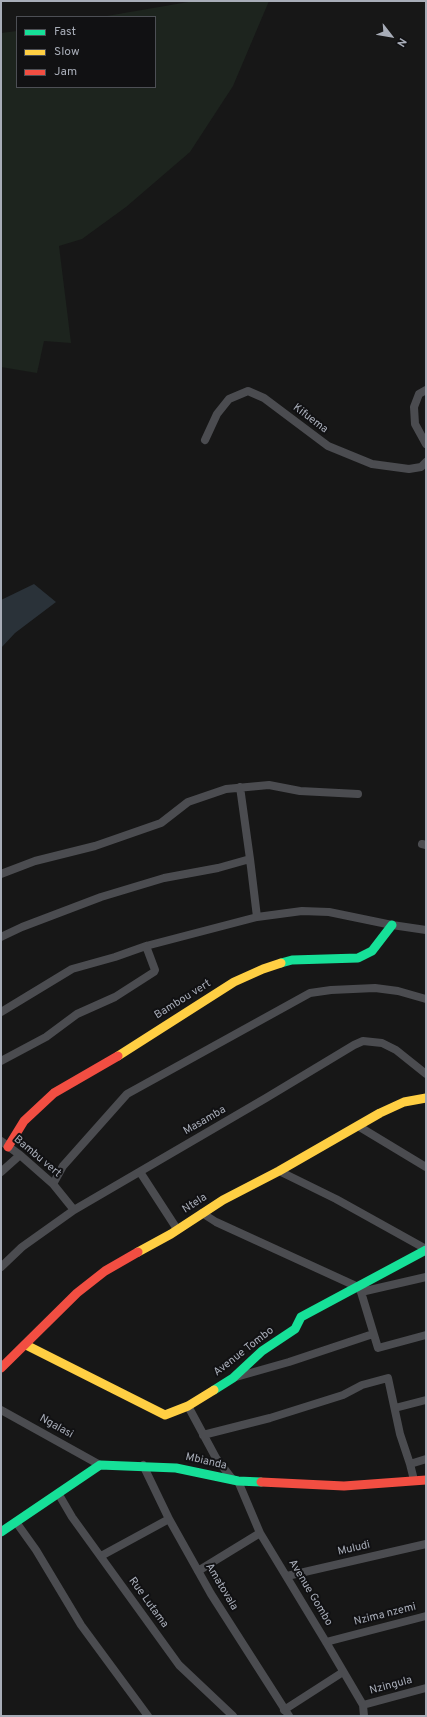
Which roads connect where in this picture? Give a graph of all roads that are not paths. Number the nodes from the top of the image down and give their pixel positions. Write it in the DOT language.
graph roads {
  1 [pos="426,390"];
  2 [pos="205,440"];
  3 [pos="426,444"];
  4 [pos="426,462"];
  5 [pos="240,787"];
  6 [pos="358,794"];
  7 [pos="250,859"];
  8 [pos="1,874"];
  9 [pos="257,916"];
  10 [pos="392,925"];
  11 [pos="426,930"];
  12 [pos="1,937"];
  13 [pos="146,946"];
  14 [pos="426,999"];
  15 [pos="1,1012"];
  16 [pos="1,1061"];
  17 [pos="426,1074"];
  18 [pos="426,1098"];
  19 [pos="358,1126"];
  20 [pos="4,1144"];
  21 [pos="20,1155"];
  22 [pos="426,1167"];
  23 [pos="279,1171"];
  24 [pos="1,1172"];
  25 [pos="140,1172"];
  26 [pos="53,1184"];
  27 [pos="74,1210"];
  28 [pos="202,1214"];
  29 [pos="177,1230"];
  30 [pos="426,1249"];
  31 [pos="1,1267"];
  32 [pos="426,1277"];
  33 [pos="359,1289"];
  34 [pos="373,1334"];
  35 [pos="426,1335"];
  36 [pos="26,1345"];
  37 [pos="1,1368"];
  38 [pos="233,1378"];
  39 [pos="426,1400"];
  40 [pos="188,1406"];
  41 [pos="395,1408"];
  42 [pos="1,1410"];
  43 [pos="203,1435"];
  44 [pos="426,1459"];
  45 [pos="100,1464"];
  46 [pos="410,1464"];
  47 [pos="143,1465"];
  48 [pos="414,1480"];
  49 [pos="426,1480"];
  50 [pos="236,1481"];
  51 [pos="58,1493"];
  52 [pos="170,1519"];
  53 [pos="16,1522"];
  54 [pos="1,1532"];
  55 [pos="260,1533"];
  56 [pos="426,1544"];
  57 [pos="101,1556"];
  58 [pos="198,1571"];
  59 [pos="287,1576"];
  60 [pos="426,1616"];
  61 [pos="326,1642"];
  62 [pos="343,1672"];
  63 [pos="426,1688"];
  64 [pos="363,1705"];
  65 [pos="286,1713"];
  66 [pos="148,1716"];
  67 [pos="233,1716"];
  68 [pos="364,1716"];
  1 -- 3 [label="street"];
  2 -- 4 [label="street, Kifuema"];
  5 -- 6 [label="street"];
  5 -- 7 [label="street"];
  5 -- 8 [label="street"];
  7 -- 9 [label="street"];
  7 -- 12 [label="street"];
  9 -- 10 [label="street"];
  9 -- 13 [label="street"];
  10 -- 11 [label="street"];
  10 -- 20 [label="street, Bambou vert"];
  13 -- 15 [label="street"];
  13 -- 16 [label="street"];
  14 -- 26 [label="street"];
  17 -- 25 [label="street, Masamba"];
  18 -- 19 [label="street, Ntela"];
  19 -- 22 [label="street"];
  19 -- 23 [label="street, Ntela"];
  20 -- 21 [label="street, Bambu vert"];
  21 -- 24 [label="street"];
  21 -- 26 [label="street, Bambu vert"];
  23 -- 28 [label="street, Ntela"];
  23 -- 30 [label="street"];
  25 -- 27 [label="street, Masamba"];
  25 -- 29 [label="street"];
  26 -- 27 [label="street, Bambu vert"];
  27 -- 31 [label="street, Masamba"];
  28 -- 29 [label="street, Ntela"];
  28 -- 33 [label="street"];
  29 -- 36 [label="street, Ntela"];
  30 -- 33 [label="street, Avenue Tombo"];
  32 -- 33 [label="street"];
  33 -- 34 [label="street"];
  33 -- 38 [label="street, Avenue Tombo"];
  34 -- 35 [label="street"];
  34 -- 38 [label="street"];
  36 -- 37 [label="street, Ntela"];
  36 -- 40 [label="street, Avenue Tombo"];
  38 -- 40 [label="street, Avenue Tombo"];
  39 -- 41 [label="street"];
  40 -- 43 [label="street, Avenue Gombo"];
  41 -- 43 [label="street"];
  41 -- 46 [label="street"];
  42 -- 45 [label="street, Ngalasi"];
  43 -- 50 [label="street, Avenue Gombo"];
  44 -- 46 [label="street"];
  45 -- 47 [label="street, Mbianda"];
  45 -- 51 [label="street"];
  46 -- 48 [label="street"];
  47 -- 50 [label="street, Mbianda"];
  47 -- 52 [label="street, Amatovala"];
  48 -- 49 [label="street, Mbianda"];
  48 -- 50 [label="street, Mbianda"];
  50 -- 55 [label="street, Avenue Gombo"];
  51 -- 53 [label="street"];
  51 -- 57 [label="street, Rue Lutama"];
  52 -- 57 [label="street"];
  52 -- 58 [label="street, Amatovala"];
  53 -- 54 [label="street"];
  53 -- 66 [label="street"];
  55 -- 58 [label="street"];
  55 -- 59 [label="street, Avenue Gombo"];
  56 -- 59 [label="street, Muludi"];
  57 -- 67 [label="street, Rue Lutama"];
  58 -- 65 [label="street, Amatovala"];
  59 -- 61 [label="street, Avenue Gombo"];
  60 -- 61 [label="street, Nzima nzemi"];
  61 -- 62 [label="street, Avenue Gombo"];
  62 -- 64 [label="street, Avenue Gombo"];
  62 -- 65 [label="street"];
  63 -- 64 [label="street, Nzingula"];
  64 -- 68 [label="street, Avenue Gombo"];
}
